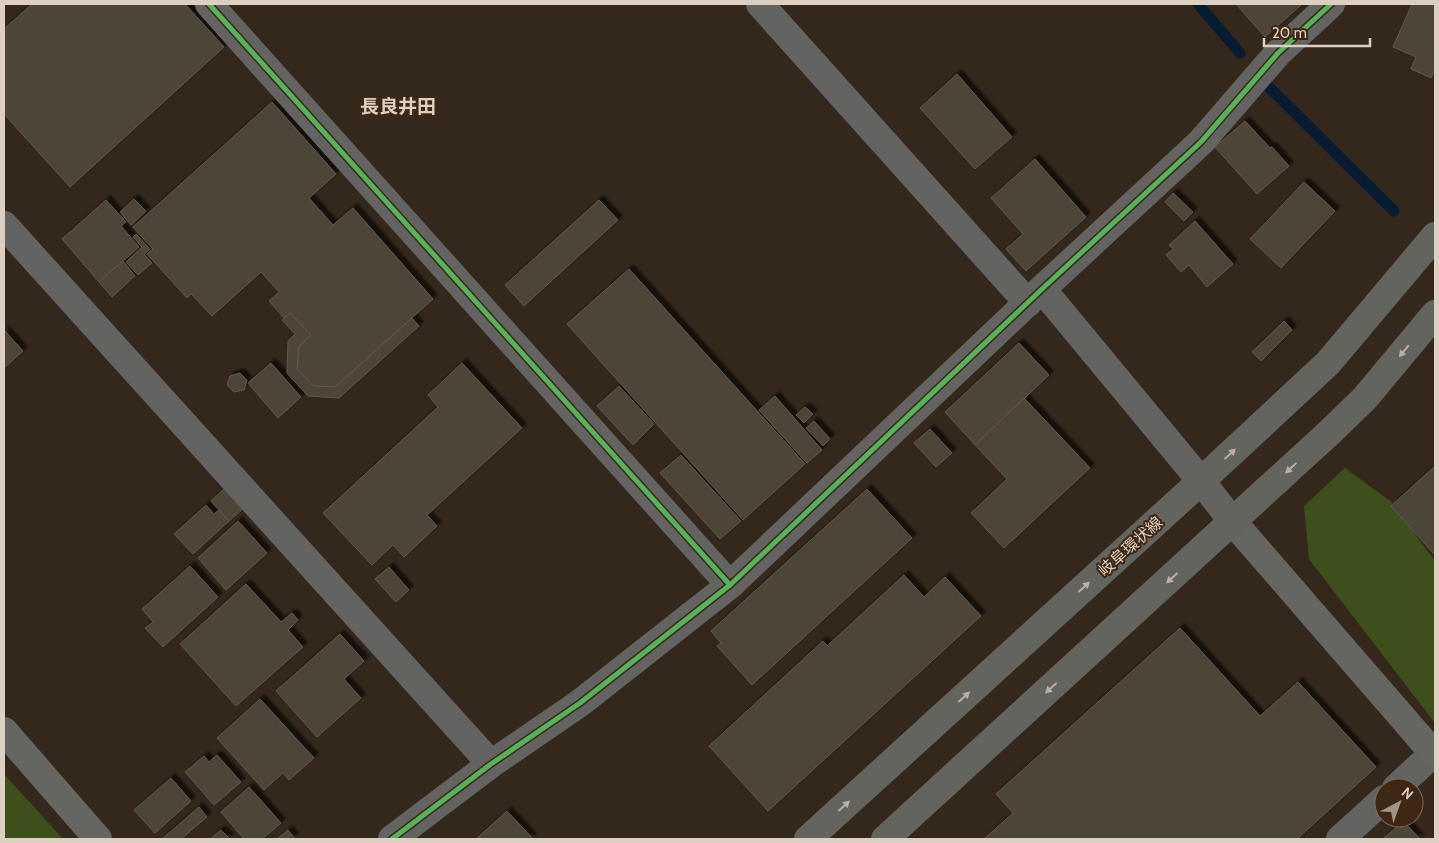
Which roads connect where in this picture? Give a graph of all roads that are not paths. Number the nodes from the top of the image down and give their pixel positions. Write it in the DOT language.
graph roads {
  1 [pos="208,4"];
  2 [pos="760,4"];
  3 [pos="1331,4"];
  4 [pos="4,225"];
  5 [pos="1435,236"];
  6 [pos="1035,296"];
  7 [pos="1435,314"];
  8 [pos="1201,481"];
  9 [pos="1233,522"];
  10 [pos="730,585"];
  11 [pos="4,731"];
  12 [pos="1435,753"];
  13 [pos="491,764"];
  14 [pos="1407,778"];
  15 [pos="1374,808"];
  16 [pos="98,839"];
  17 [pos="392,839"];
  18 [pos="808,839"];
  19 [pos="885,839"];
  20 [pos="1340,839"];
  1 -- 10 [label="street"];
  2 -- 6 [label="street"];
  3 -- 6 [label="street"];
  4 -- 13 [label="street"];
  8 -- 5 [label="main road, 岐阜環状線, one-way"];
  6 -- 8 [label="street"];
  6 -- 10 [label="street"];
  7 -- 9 [label="main road, one-way"];
  8 -- 9 [label="street"];
  18 -- 8 [label="main road, 岐阜環状線, one-way"];
  9 -- 12 [label="street"];
  9 -- 19 [label="main road, one-way"];
  10 -- 13 [label="street"];
  11 -- 16 [label="street"];
  12 -- 14 [label="street"];
  13 -- 17 [label="street"];
  15 -- 20 [label="street"];
}
